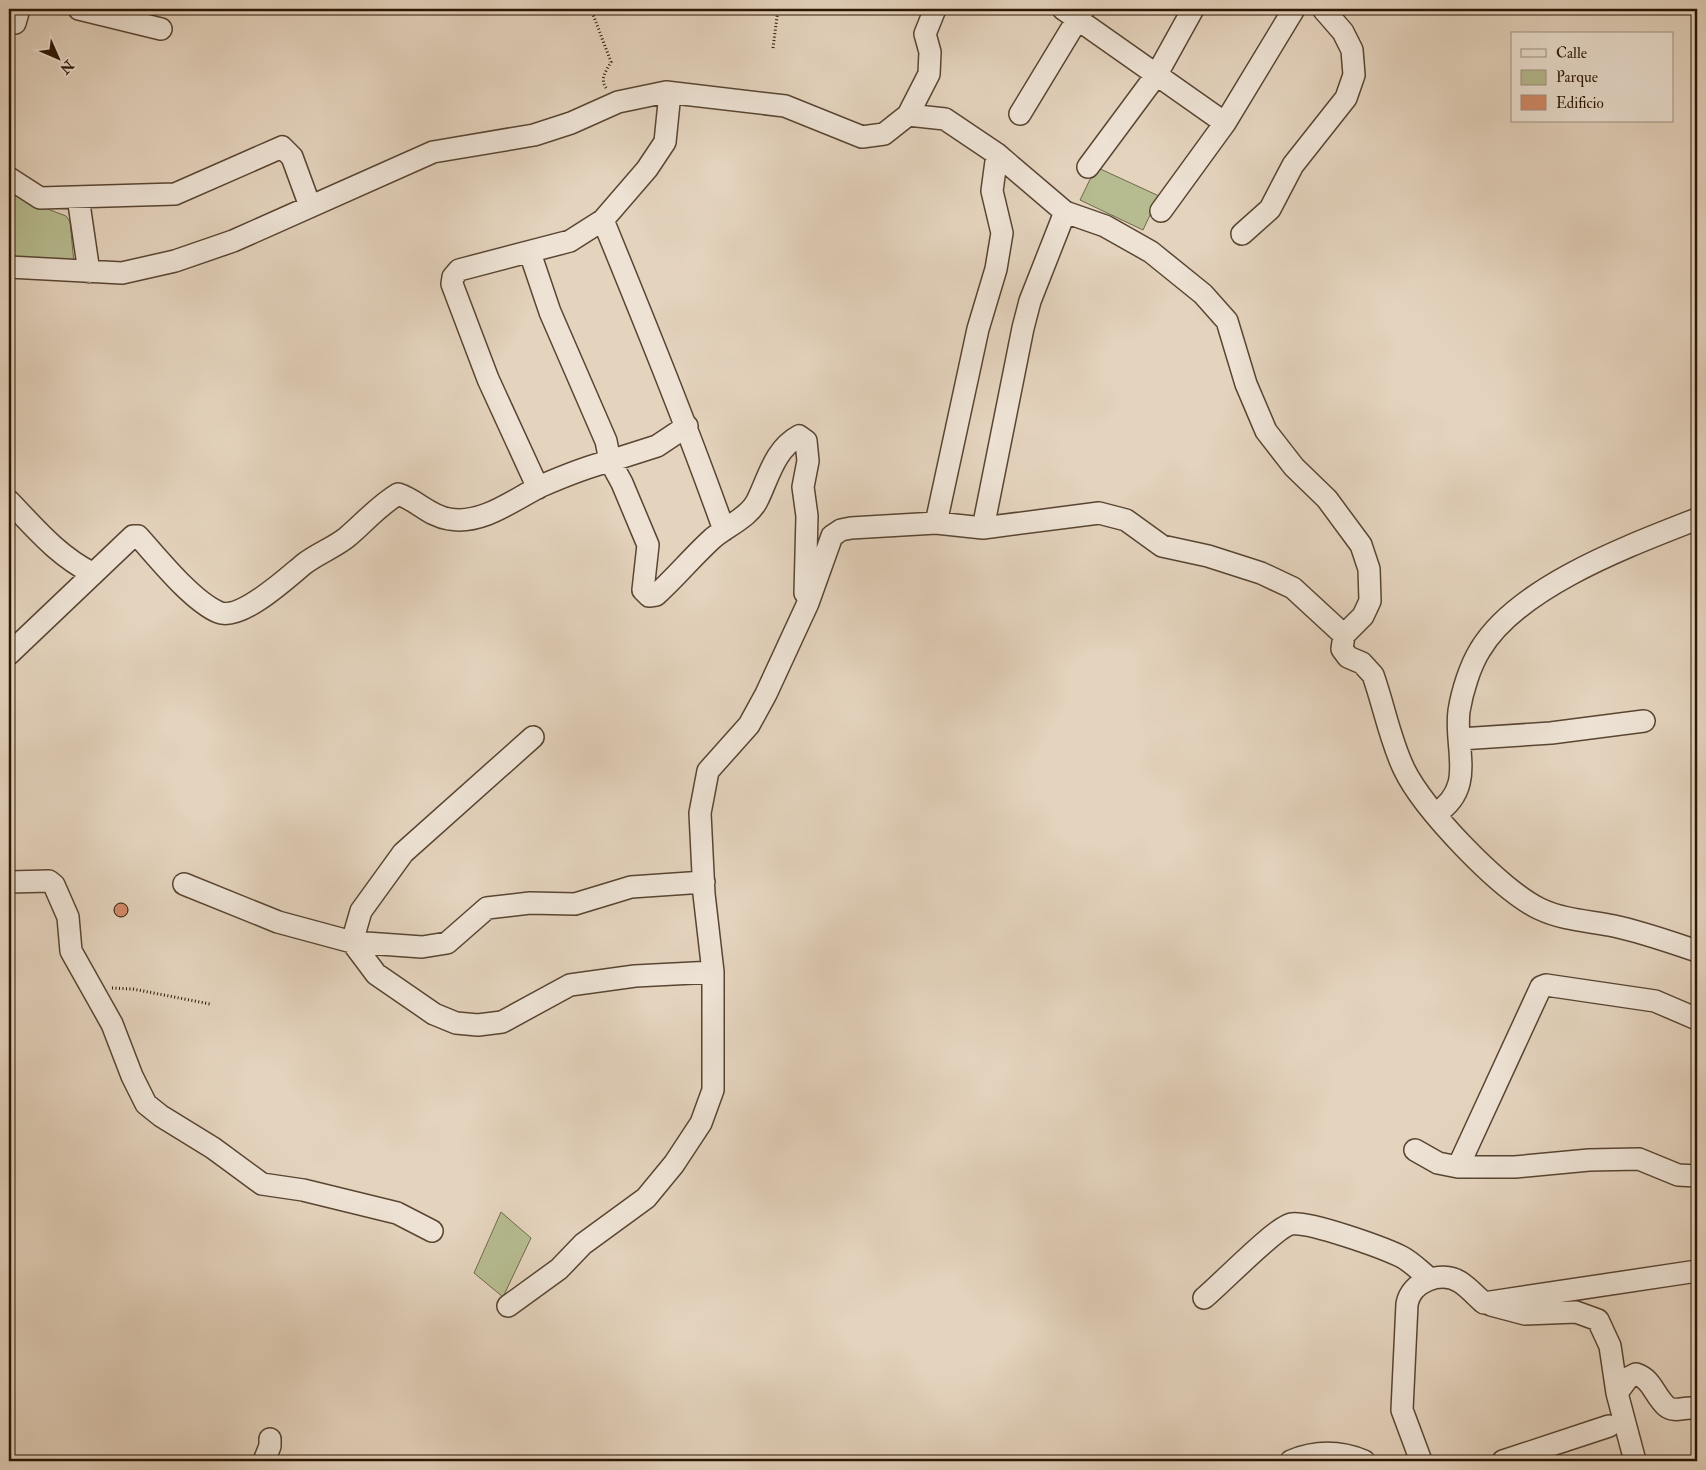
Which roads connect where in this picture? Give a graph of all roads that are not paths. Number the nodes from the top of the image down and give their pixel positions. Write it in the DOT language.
graph roads {
  1 [pos="79,9"];
  2 [pos="935,9"];
  3 [pos="1193,9"];
  4 [pos="1294,9"];
  5 [pos="1323,9"];
  6 [pos="1075,13"];
  7 [pos="160,28"];
  8 [pos="1156,74"];
  9 [pos="670,93"];
  10 [pos="908,114"];
  11 [pos="1020,114"];
  12 [pos="1225,123"];
  13 [pos="998,154"];
  14 [pos="1088,167"];
  15 [pos="9,178"];
  16 [pos="78,197"];
  17 [pos="310,206"];
  18 [pos="1161,211"];
  19 [pos="1065,212"];
  20 [pos="603,220"];
  21 [pos="1242,234"];
  22 [pos="530,253"];
  23 [pos="9,267"];
  24 [pos="89,272"];
  25 [pos="687,426"];
  26 [pos="610,461"];
  27 [pos="538,488"];
  28 [pos="11,509"];
  29 [pos="1697,519"];
  30 [pos="936,523"];
  31 [pos="983,528"];
  32 [pos="724,530"];
  33 [pos="92,574"];
  34 [pos="808,603"];
  35 [pos="1344,635"];
  36 [pos="13,640"];
  37 [pos="1644,721"];
  38 [pos="533,737"];
  39 [pos="1460,739"];
  40 [pos="1435,814"];
  41 [pos="9,882"];
  42 [pos="704,882"];
  43 [pos="184,884"];
  44 [pos="352,942"];
  45 [pos="1697,951"];
  46 [pos="713,972"];
  47 [pos="1697,1019"];
  48 [pos="1415,1150"];
  49 [pos="1458,1167"];
  50 [pos="1697,1176"];
  51 [pos="432,1231"];
  52 [pos="1697,1271"];
  53 [pos="1430,1279"];
  54 [pos="1204,1298"];
  55 [pos="1484,1303"];
  56 [pos="508,1306"];
  57 [pos="1617,1393"];
  58 [pos="1697,1409"];
  59 [pos="1609,1426"];
  60 [pos="270,1439"];
  61 [pos="1324,1458"];
  62 [pos="264,1461"];
  63 [pos="1291,1461"];
  64 [pos="1364,1461"];
  65 [pos="1421,1461"];
  66 [pos="1503,1461"];
  67 [pos="1635,1461"];
  1 -- 7 [label="street"];
  2 -- 10 [label="street"];
  3 -- 8 [label="street"];
  4 -- 12 [label="street"];
  5 -- 21 [label="street"];
  6 -- 8 [label="street"];
  6 -- 11 [label="street"];
  8 -- 12 [label="street"];
  8 -- 14 [label="street"];
  9 -- 10 [label="street"];
  9 -- 17 [label="street"];
  9 -- 20 [label="street"];
  10 -- 13 [label="street"];
  12 -- 18 [label="street"];
  13 -- 19 [label="street"];
  13 -- 30 [label="street"];
  15 -- 16 [label="street"];
  16 -- 17 [label="street"];
  16 -- 24 [label="street"];
  17 -- 24 [label="street"];
  19 -- 31 [label="street"];
  19 -- 35 [label="street"];
  20 -- 22 [label="street"];
  20 -- 25 [label="street"];
  22 -- 26 [label="street"];
  22 -- 27 [label="street"];
  23 -- 24 [label="street"];
  25 -- 26 [label="street"];
  25 -- 32 [label="street"];
  26 -- 27 [label="street"];
  26 -- 32 [label="street"];
  27 -- 33 [label="street"];
  28 -- 33 [label="street"];
  29 -- 39 [label="street"];
  30 -- 31 [label="street"];
  30 -- 34 [label="street"];
  31 -- 35 [label="street"];
  32 -- 34 [label="street"];
  33 -- 36 [label="street"];
  34 -- 42 [label="street"];
  35 -- 40 [label="street"];
  37 -- 39 [label="street"];
  38 -- 44 [label="street"];
  39 -- 40 [label="street"];
  40 -- 45 [label="street"];
  41 -- 51 [label="street"];
  42 -- 44 [label="street"];
  42 -- 46 [label="street"];
  43 -- 44 [label="street"];
  44 -- 46 [label="street"];
  46 -- 56 [label="street"];
  47 -- 49 [label="street"];
  48 -- 49 [label="street"];
  49 -- 50 [label="street"];
  52 -- 55 [label="street"];
  53 -- 54 [label="street"];
  53 -- 55 [label="street"];
  53 -- 65 [label="street"];
  55 -- 57 [label="street"];
  57 -- 58 [label="street"];
  57 -- 67 [label="street"];
  59 -- 66 [label="street"];
  60 -- 62 [label="street"];
  61 -- 63 [label="street"];
  61 -- 64 [label="street"];
}
